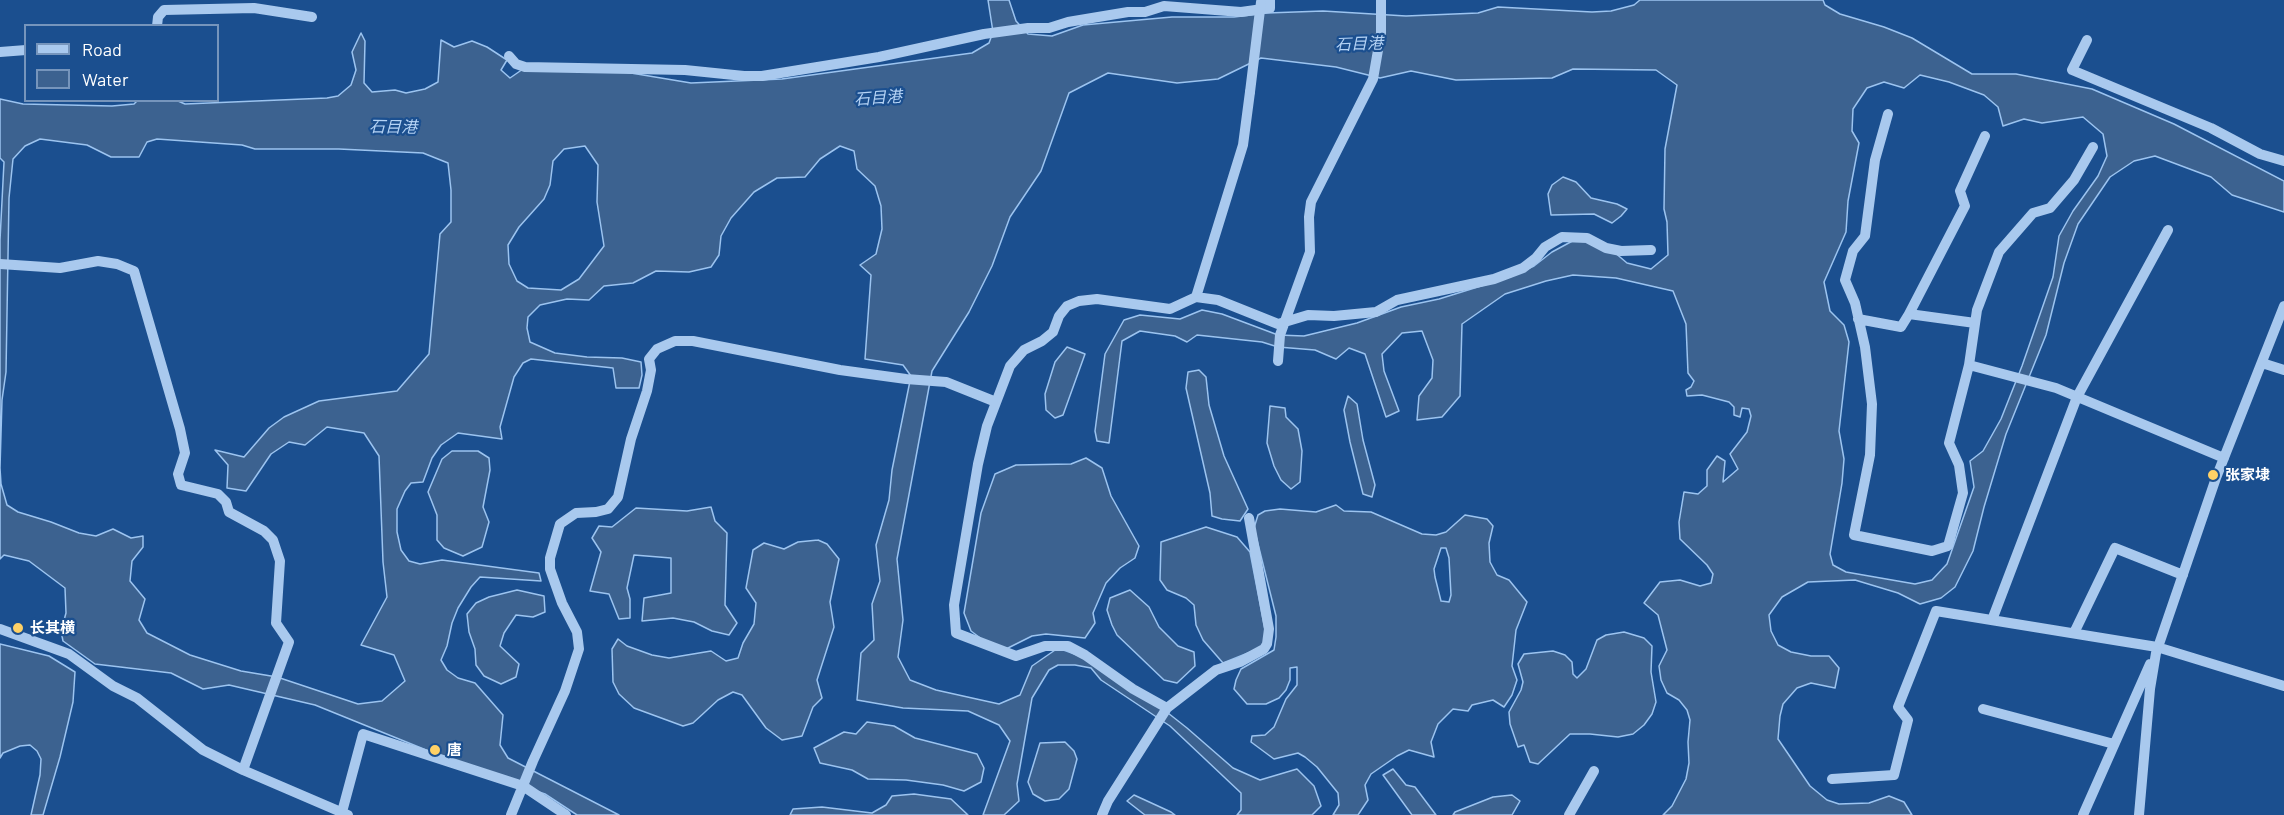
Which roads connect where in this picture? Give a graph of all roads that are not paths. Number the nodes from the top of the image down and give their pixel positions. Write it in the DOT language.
graph roads {
  1 [pos="1382,0"];
  2 [pos="1264,1"];
  3 [pos="312,17"];
  4 [pos="157,24"];
  5 [pos="2087,40"];
  6 [pos="24,50"];
  7 [pos="0,52"];
  8 [pos="509,56"];
  9 [pos="1888,114"];
  10 [pos="1985,136"];
  11 [pos="2093,147"];
  12 [pos="2284,161"];
  13 [pos="2168,230"];
  14 [pos="1651,250"];
  15 [pos="0,264"];
  16 [pos="1196,297"];
  17 [pos="2284,306"];
  18 [pos="1909,314"];
  19 [pos="1858,319"];
  20 [pos="1285,322"];
  21 [pos="1975,323"];
  22 [pos="1278,362"];
  23 [pos="2262,363"];
  24 [pos="1969,365"];
  25 [pos="2284,370"];
  26 [pos="2078,397"];
  27 [pos="996,402"];
  28 [pos="2224,458"];
  29 [pos="1249,518"];
  30 [pos="2182,575"];
  31 [pos="1992,620"];
  32 [pos="0,628"];
  33 [pos="2074,633"];
  34 [pos="0,636"];
  35 [pos="50,646"];
  36 [pos="2156,650"];
  37 [pos="2284,686"];
  38 [pos="1167,708"];
  39 [pos="1983,709"];
  40 [pos="2114,744"];
  41 [pos="243,770"];
  42 [pos="1594,771"];
  43 [pos="1832,779"];
  44 [pos="522,786"];
  45 [pos="345,814"];
  46 [pos="511,815"];
  47 [pos="566,815"];
  48 [pos="1102,815"];
  49 [pos="1569,815"];
  50 [pos="2084,815"];
  51 [pos="2139,815"];
  1 -- 20 [label="street"];
  2 -- 8 [label="street"];
  2 -- 16 [label="street, bridge"];
  3 -- 4 [label="street"];
  5 -- 12 [label="street"];
  6 -- 7 [label="street"];
  9 -- 19 [label="street"];
  10 -- 18 [label="street"];
  11 -- 21 [label="street"];
  13 -- 26 [label="street"];
  14 -- 20 [label="street"];
  15 -- 41 [label="street"];
  16 -- 20 [label="street"];
  16 -- 27 [label="street"];
  17 -- 23 [label="street"];
  18 -- 19 [label="street"];
  18 -- 21 [label="street"];
  19 -- 24 [label="street"];
  20 -- 22 [label="street"];
  21 -- 24 [label="street"];
  23 -- 25 [label="street"];
  23 -- 28 [label="street"];
  24 -- 26 [label="street"];
  26 -- 28 [label="street"];
  26 -- 31 [label="street"];
  27 -- 38 [label="street"];
  27 -- 44 [label="street"];
  28 -- 30 [label="street"];
  29 -- 38 [label="street"];
  30 -- 33 [label="street"];
  30 -- 36 [label="street"];
  31 -- 33 [label="street"];
  31 -- 43 [label="street"];
  32 -- 35 [label="street"];
  33 -- 36 [label="street"];
  34 -- 35 [label="street"];
  35 -- 41 [label="street"];
  36 -- 37 [label="street"];
  36 -- 40 [label="street"];
  36 -- 51 [label="street"];
  38 -- 48 [label="street"];
  39 -- 40 [label="street"];
  40 -- 50 [label="street"];
  41 -- 45 [label="street"];
  42 -- 49 [label="street"];
  44 -- 45 [label="street"];
  44 -- 46 [label="street"];
  44 -- 47 [label="street"];
}
